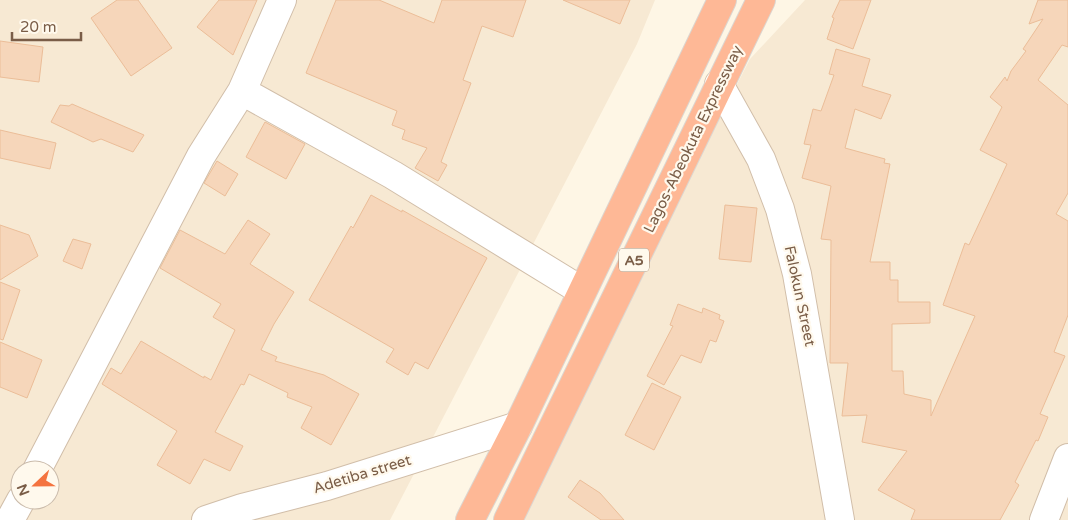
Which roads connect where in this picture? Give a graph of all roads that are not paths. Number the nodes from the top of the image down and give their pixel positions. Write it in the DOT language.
graph roads {
  1 [pos="282,0"];
  2 [pos="722,0"];
  3 [pos="761,0"];
  4 [pos="720,84"];
  5 [pos="242,91"];
  6 [pos="582,291"];
  7 [pos="518,426"];
  8 [pos="1068,458"];
  9 [pos="42,460"];
  10 [pos="206,520"];
  11 [pos="470,520"];
  12 [pos="508,520"];
  13 [pos="840,520"];
  14 [pos="1044,520"];
  1 -- 5 [label="street"];
  2 -- 6 [label="highway, A5"];
  3 -- 4 [label="highway, Lagos-Abeokuta Expressway / A5"];
  4 -- 12 [label="highway, Lagos-Abeokuta Expressway / A5"];
  4 -- 13 [label="street, Falokun Street"];
  5 -- 6 [label="street"];
  5 -- 9 [label="street"];
  6 -- 7 [label="highway, A5"];
  7 -- 10 [label="street, Adetiba street"];
  7 -- 11 [label="highway, A5"];
  8 -- 14 [label="street"];
}
